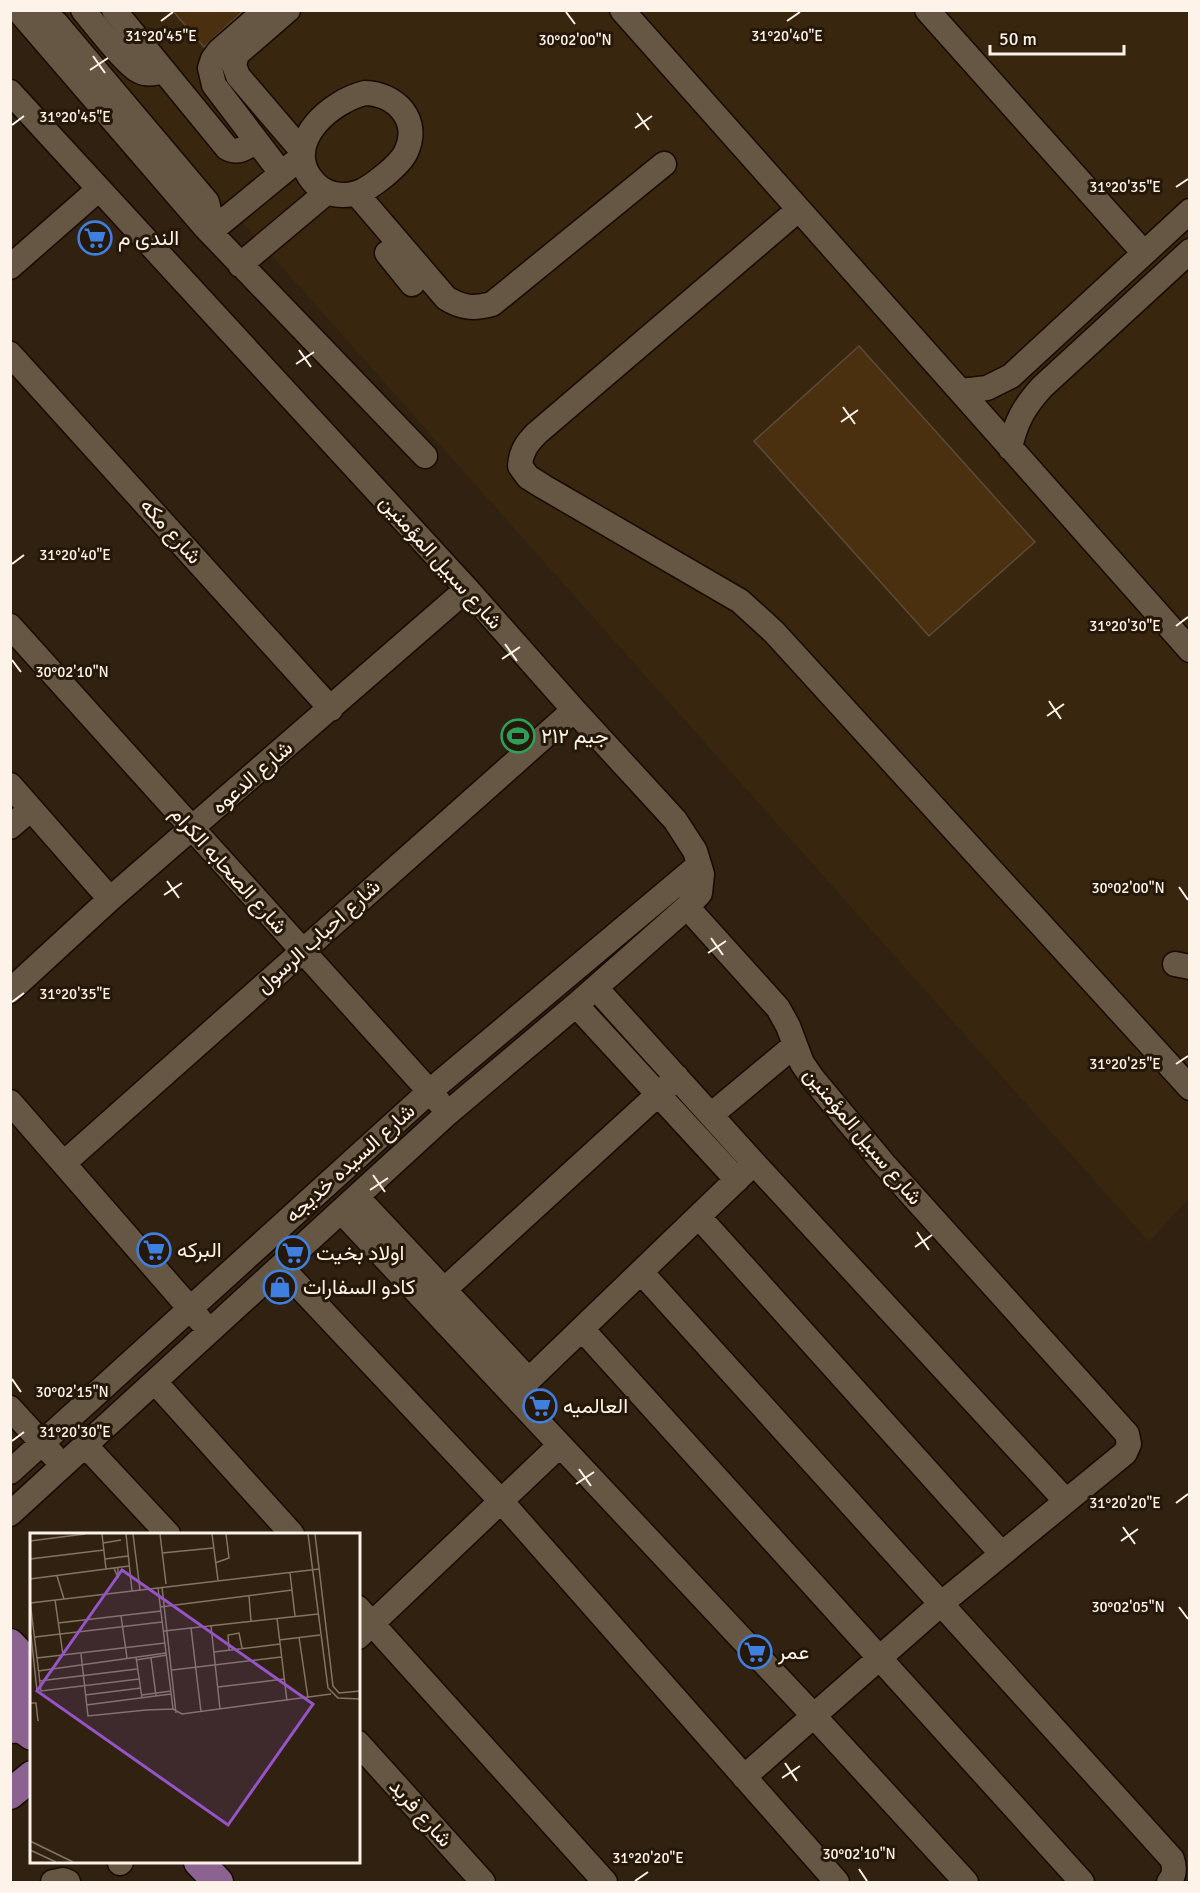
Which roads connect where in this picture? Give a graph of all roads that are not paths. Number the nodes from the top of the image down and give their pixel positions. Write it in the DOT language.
graph roads {
  1 [pos="18,10"];
  2 [pos="33,10"];
  3 [pos="83,10"];
  4 [pos="97,10"];
  5 [pos="114,10"];
  6 [pos="266,10"];
  7 [pos="288,10"];
  8 [pos="622,10"];
  9 [pos="927,10"];
  10 [pos="129,46"];
  11 [pos="163,70"];
  12 [pos="10,92"];
  13 [pos="256,141"];
  14 [pos="303,154"];
  15 [pos="664,164"];
  16 [pos="281,173"];
  17 [pos="99,189"];
  18 [pos="327,192"];
  19 [pos="357,193"];
  20 [pos="798,210"];
  21 [pos="1190,211"];
  22 [pos="207,229"];
  23 [pos="388,230"];
  24 [pos="1190,251"];
  25 [pos="1144,253"];
  26 [pos="240,265"];
  27 [pos="10,267"];
  28 [pos="412,284"];
  29 [pos="452,284"];
  30 [pos="10,354"];
  31 [pos="961,391"];
  32 [pos="1010,448"];
  33 [pos="425,456"];
  34 [pos="467,589"];
  35 [pos="10,626"];
  36 [pos="1190,650"];
  37 [pos="331,709"];
  38 [pos="574,710"];
  39 [pos="10,785"];
  40 [pos="31,809"];
  41 [pos="10,827"];
  42 [pos="192,828"];
  43 [pos="699,866"];
  44 [pos="110,898"];
  45 [pos="687,908"];
  46 [pos="302,950"];
  47 [pos="596,988"];
  48 [pos="10,991"];
  49 [pos="576,1005"];
  50 [pos="795,1045"];
  51 [pos="677,1077"];
  52 [pos="1190,1088"];
  53 [pos="430,1091"];
  54 [pos="659,1094"];
  55 [pos="10,1102"];
  56 [pos="448,1113"];
  57 [pos="711,1115"];
  58 [pos="64,1163"];
  59 [pos="746,1172"];
  60 [pos="349,1204"];
  61 [pos="699,1217"];
  62 [pos="281,1267"];
  63 [pos="641,1272"];
  64 [pos="445,1289"];
  65 [pos="190,1309"];
  66 [pos="582,1329"];
  67 [pos="210,1331"];
  68 [pos="155,1382"];
  69 [pos="521,1388"];
  70 [pos="10,1408"];
  71 [pos="42,1443"];
  72 [pos="85,1445"];
  73 [pos="559,1446"];
  74 [pos="63,1466"];
  75 [pos="10,1472"];
  76 [pos="1065,1500"];
  77 [pos="501,1501"];
  78 [pos="10,1514"];
  79 [pos="167,1533"];
  80 [pos="291,1533"];
  81 [pos="1001,1553"];
  82 [pos="942,1603"];
  83 [pos="363,1623"];
  84 [pos="10,1644"];
  85 [pos="880,1658"];
  86 [pos="30,1665"];
  87 [pos="10,1672"];
  88 [pos="30,1693"];
  89 [pos="30,1695"];
  90 [pos="10,1713"];
  91 [pos="813,1715"];
  92 [pos="10,1728"];
  93 [pos="30,1734"];
  94 [pos="360,1745"];
  95 [pos="744,1777"];
  96 [pos="200,1863"];
  97 [pos="53,1882"];
  98 [pos="68,1882"];
  99 [pos="218,1882"];
  100 [pos="483,1882"];
  101 [pos="605,1882"];
  102 [pos="837,1882"];
  103 [pos="966,1882"];
  104 [pos="1082,1882"];
  105 [pos="1169,1882"];
  1 -- 22 [label="street"];
  2 -- 22 [label="street"];
  3 -- 11 [label="street"];
  4 -- 10 [label="street"];
  5 -- 11 [label="street"];
  6 -- 13 [label="street"];
  7 -- 14 [label="street"];
  8 -- 20 [label="street"];
  9 -- 25 [label="street"];
  11 -- 13 [label="street"];
  12 -- 17 [label="street, شارع سبيل المؤمنين"];
  13 -- 16 [label="street"];
  14 -- 16 [label="street"];
  14 -- 18 [label="street"];
  14 -- 19 [label="street"];
  15 -- 23 [label="street"];
  16 -- 22 [label="street"];
  17 -- 27 [label="street"];
  17 -- 34 [label="street, شارع سبيل المؤمنين"];
  18 -- 19 [label="street"];
  18 -- 26 [label="street"];
  19 -- 23 [label="street"];
  20 -- 31 [label="street"];
  20 -- 52 [label="street"];
  21 -- 25 [label="street"];
  22 -- 26 [label="street"];
  23 -- 28 [label="street"];
  23 -- 29 [label="street"];
  24 -- 32 [label="street"];
  25 -- 31 [label="street"];
  26 -- 33 [label="street"];
  30 -- 37 [label="street, شارع مكه"];
  31 -- 32 [label="street"];
  32 -- 36 [label="street"];
  34 -- 37 [label="street, شارع الدعوه"];
  34 -- 38 [label="street, شارع سبيل المؤمنين"];
  35 -- 42 [label="street, شارع الصحابه الكرام"];
  37 -- 42 [label="street, شارع الدعوه"];
  38 -- 43 [label="street, شارع سبيل المؤمنين"];
  38 -- 46 [label="street, شارع احباب الرسول"];
  39 -- 40 [label="street"];
  40 -- 41 [label="street"];
  40 -- 44 [label="street"];
  42 -- 44 [label="street, شارع الدعوه"];
  42 -- 46 [label="street, شارع الصحابه الكرام"];
  43 -- 45 [label="street, شارع سبيل المؤمنين"];
  43 -- 53 [label="street, شارع السيده خديجه"];
  44 -- 48 [label="street, شارع الدعوه"];
  45 -- 47 [label="street, شارع السيده خديجه"];
  45 -- 50 [label="street, شارع سبيل المؤمنين"];
  46 -- 53 [label="street, شارع الصحابه الكرام"];
  46 -- 58 [label="street, شارع احباب الرسول"];
  47 -- 49 [label="street, شارع السيده خديجه"];
  47 -- 51 [label="street"];
  49 -- 54 [label="street"];
  49 -- 56 [label="street, شارع السيده خديجه"];
  50 -- 57 [label="street"];
  50 -- 76 [label="street, شارع سبيل المؤمنين"];
  51 -- 54 [label="street"];
  51 -- 57 [label="street"];
  53 -- 56 [label="street, شارع الصحابه الكرام"];
  53 -- 65 [label="street, شارع السيده خديجه"];
  54 -- 59 [label="street"];
  54 -- 64 [label="street"];
  55 -- 58 [label="street"];
  56 -- 60 [label="street, شارع السيده خديجه"];
  57 -- 59 [label="street"];
  58 -- 65 [label="street"];
  59 -- 61 [label="street"];
  59 -- 76 [label="street"];
  60 -- 62 [label="street, شارع السيده خديجه"];
  60 -- 64 [label="street"];
  60 -- 69 [label="street"];
  61 -- 63 [label="street"];
  61 -- 81 [label="street"];
  62 -- 67 [label="street, شارع السيده خديجه"];
  62 -- 77 [label="street"];
  63 -- 66 [label="street"];
  63 -- 82 [label="street"];
  64 -- 69 [label="street"];
  65 -- 67 [label="street"];
  65 -- 71 [label="street, شارع السيده خديجه"];
  66 -- 69 [label="street"];
  66 -- 85 [label="street"];
  67 -- 68 [label="street, شارع السيده خديجه"];
  68 -- 72 [label="street, شارع السيده خديجه"];
  68 -- 80 [label="street"];
  69 -- 73 [label="street"];
  70 -- 71 [label="street"];
  71 -- 74 [label="street"];
  71 -- 75 [label="street, شارع السيده خديجه"];
  72 -- 74 [label="street, شارع السيده خديجه"];
  72 -- 79 [label="street"];
  73 -- 77 [label="street"];
  73 -- 91 [label="street"];
  74 -- 78 [label="street, شارع السيده خديجه"];
  76 -- 81 [label="street"];
  77 -- 83 [label="street"];
  77 -- 95 [label="street"];
  81 -- 82 [label="street"];
  82 -- 85 [label="street"];
  82 -- 105 [label="street"];
  83 -- 101 [label="street"];
  84 -- 86 [label="main road"];
  85 -- 91 [label="street"];
  85 -- 104 [label="street"];
  87 -- 88 [label="main road"];
  89 -- 90 [label="main road"];
  91 -- 95 [label="street"];
  91 -- 103 [label="street"];
  92 -- 93 [label="main road"];
  94 -- 100 [label="street, شارع فريد"];
  95 -- 102 [label="street"];
  96 -- 99 [label="main road"];
  97 -- 98 [label="street"];
}
